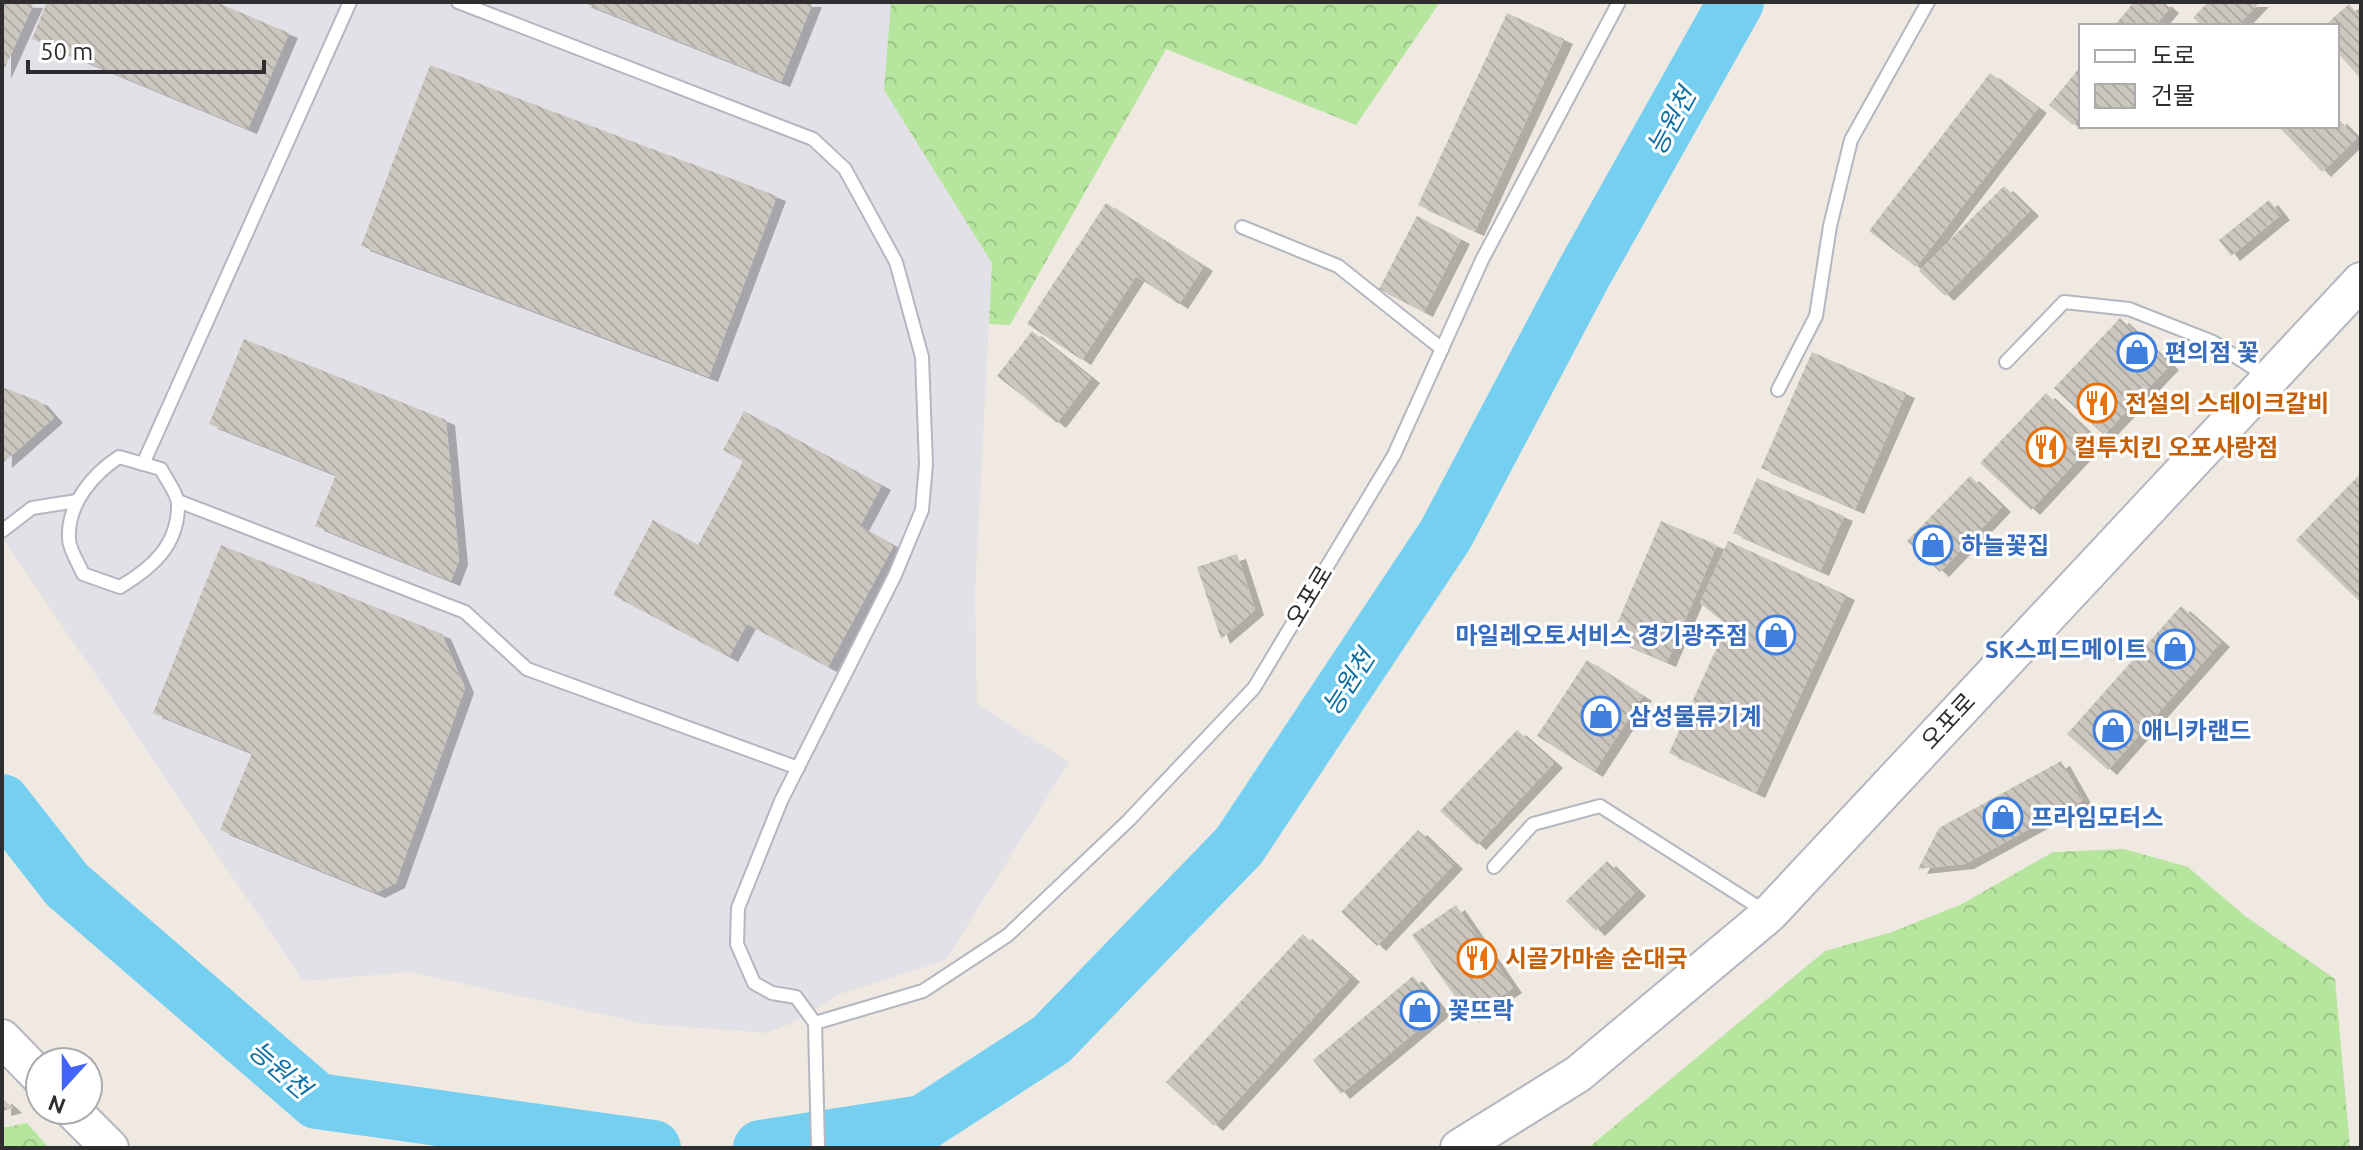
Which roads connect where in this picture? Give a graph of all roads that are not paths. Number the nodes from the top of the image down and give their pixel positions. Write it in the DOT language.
graph roads {
  1 [pos="350,2"];
  2 [pos="458,2"];
  3 [pos="1619,2"];
  4 [pos="1928,2"];
  5 [pos="1242,227"];
  6 [pos="2361,281"];
  7 [pos="1442,349"];
  8 [pos="2006,362"];
  9 [pos="2269,377"];
  10 [pos="1778,390"];
  11 [pos="143,464"];
  12 [pos="77,501"];
  13 [pos="178,501"];
  14 [pos="2,531"];
  15 [pos="798,768"];
  16 [pos="1494,867"];
  17 [pos="1769,914"];
  18 [pos="815,1023"];
  19 [pos="2,1038"];
  20 [pos="24,1061"];
  21 [pos="88,1126"];
  22 [pos="110,1148"];
  23 [pos="818,1148"];
  24 [pos="1459,1148"];
  1 -- 11 [label="lane"];
  2 -- 15 [label="lane"];
  3 -- 7 [label="lane, 오포로"];
  4 -- 10 [label="lane"];
  5 -- 7 [label="lane"];
  6 -- 9 [label="street, 오포로"];
  7 -- 18 [label="lane, 오포로"];
  8 -- 9 [label="lane"];
  9 -- 17 [label="street, 오포로"];
  11 -- 12 [label="lane"];
  11 -- 13 [label="lane"];
  12 -- 13 [label="lane"];
  12 -- 14 [label="lane"];
  13 -- 15 [label="lane"];
  15 -- 18 [label="lane"];
  16 -- 17 [label="lane"];
  17 -- 24 [label="street, 오포로"];
  18 -- 23 [label="lane"];
  19 -- 20 [label="street"];
  21 -- 22 [label="street"];
}
